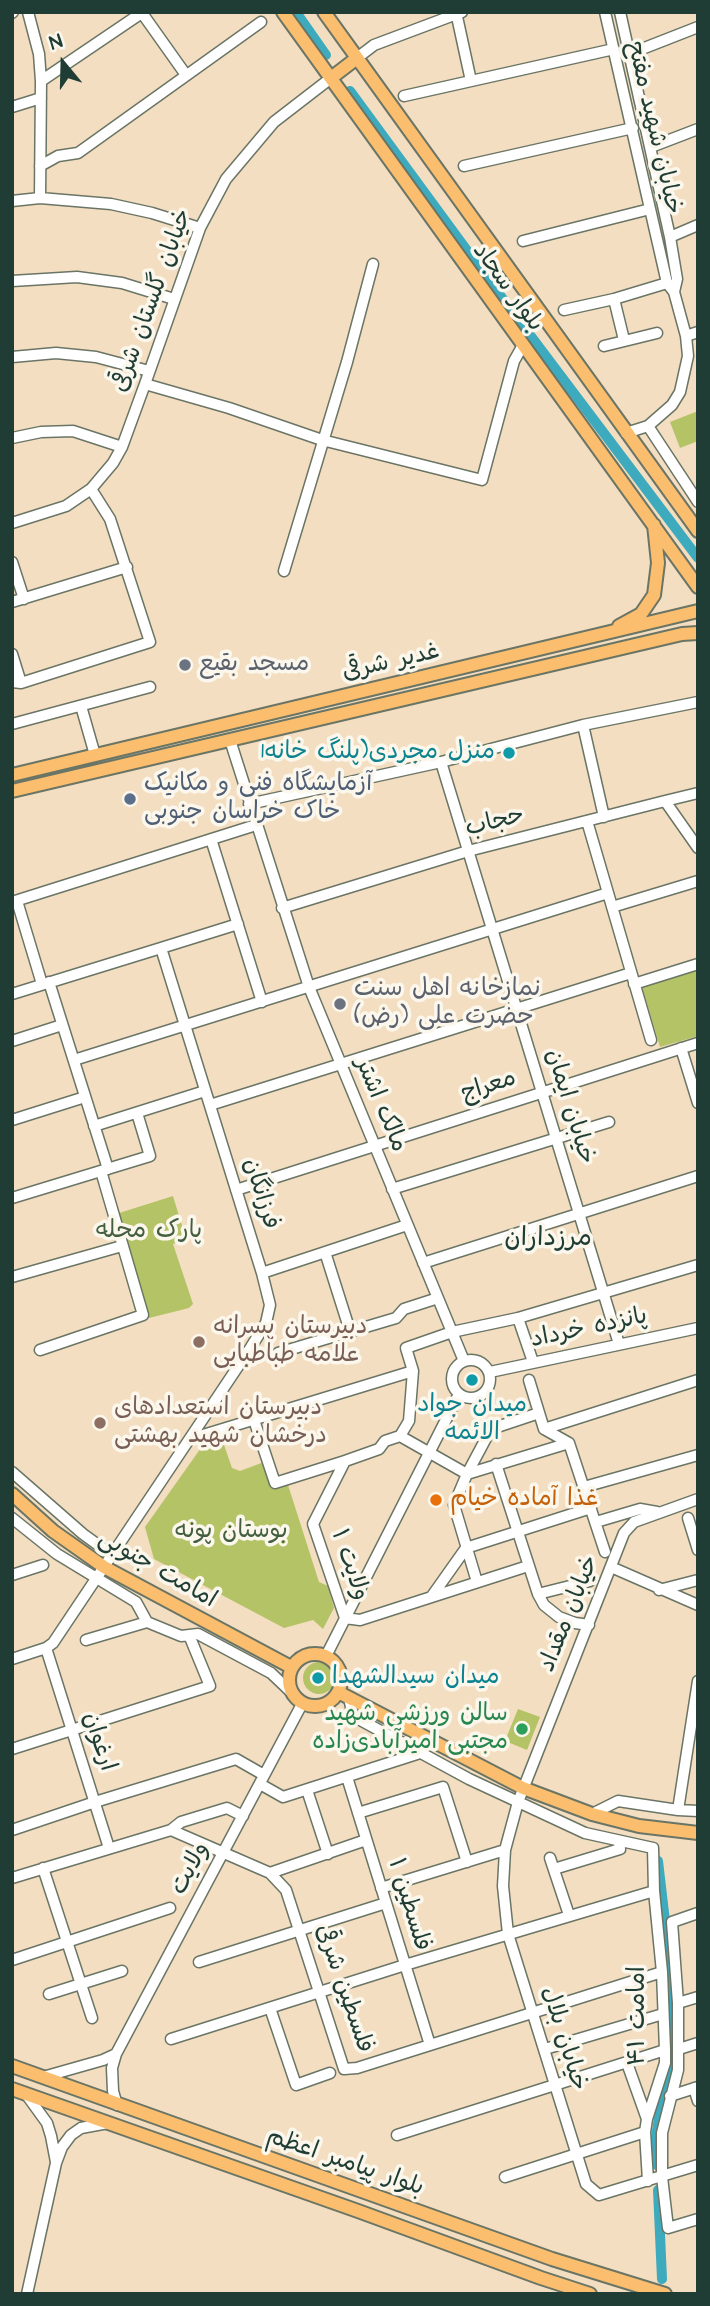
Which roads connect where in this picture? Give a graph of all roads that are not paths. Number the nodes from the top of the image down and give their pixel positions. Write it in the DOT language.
graph roads {
  1 [pos="28,12"];
  2 [pos="283,12"];
  3 [pos="324,12"];
  4 [pos="606,12"];
  5 [pos="620,12"];
  6 [pos="143,13"];
  7 [pos="458,13"];
  8 [pos="261,22"];
  9 [pos="698,27"];
  10 [pos="614,49"];
  11 [pos="629,54"];
  12 [pos="357,58"];
  13 [pos="186,75"];
  14 [pos="331,78"];
  15 [pos="41,81"];
  16 [pos="471,81"];
  17 [pos="404,96"];
  18 [pos="41,98"];
  19 [pos="12,107"];
  20 [pos="632,128"];
  21 [pos="698,129"];
  22 [pos="651,147"];
  23 [pos="40,166"];
  24 [pos="464,166"];
  25 [pos="40,198"];
  26 [pos="12,201"];
  27 [pos="650,209"];
  28 [pos="698,225"];
  29 [pos="200,228"];
  30 [pos="670,237"];
  31 [pos="523,241"];
  32 [pos="373,264"];
  33 [pos="12,281"];
  34 [pos="667,283"];
  35 [pos="674,292"];
  36 [pos="174,299"];
  37 [pos="614,299"];
  38 [pos="564,310"];
  39 [pos="698,332"];
  40 [pos="657,333"];
  41 [pos="686,336"];
  42 [pos="624,340"];
  43 [pos="523,345"];
  44 [pos="604,346"];
  45 [pos="12,357"];
  46 [pos="149,371"];
  47 [pos="145,384"];
  48 [pos="648,426"];
  49 [pos="626,433"];
  50 [pos="12,438"];
  51 [pos="322,440"];
  52 [pos="122,447"];
  53 [pos="91,489"];
  54 [pos="698,502"];
  55 [pos="12,523"];
  56 [pos="654,525"];
  57 [pos="698,531"];
  58 [pos="12,562"];
  59 [pos="127,567"];
  60 [pos="284,571"];
  61 [pos="698,587"];
  62 [pos="24,599"];
  63 [pos="12,602"];
  64 [pos="698,611"];
  65 [pos="698,633"];
  66 [pos="606,634"];
  67 [pos="12,654"];
  68 [pos="17,682"];
  69 [pos="150,687"];
  70 [pos="698,702"];
  71 [pos="81,706"];
  72 [pos="12,724"];
  73 [pos="225,724"];
  74 [pos="583,726"];
  75 [pos="230,740"];
  76 [pos="95,755"];
  77 [pos="441,762"];
  78 [pos="12,775"];
  79 [pos="12,792"];
  80 [pos="698,793"];
  81 [pos="666,802"];
  82 [pos="249,804"];
  83 [pos="604,817"];
  84 [pos="587,821"];
  85 [pos="256,825"];
  86 [pos="211,839"];
  87 [pos="698,848"];
  88 [pos="468,851"];
  89 [pos="698,881"];
  90 [pos="608,893"];
  91 [pos="14,902"];
  92 [pos="612,907"];
  93 [pos="282,908"];
  94 [pos="238,924"];
  95 [pos="492,929"];
  96 [pos="161,948"];
  97 [pos="698,964"];
  98 [pos="632,979"];
  99 [pos="46,983"];
  100 [pos="309,987"];
  101 [pos="12,994"];
  102 [pos="262,1002"];
  103 [pos="517,1010"];
  104 [pos="62,1025"];
  105 [pos="185,1027"];
  106 [pos="651,1040"];
  107 [pos="12,1041"];
  108 [pos="698,1043"];
  109 [pos="681,1048"];
  110 [pos="698,1057"];
  111 [pos="74,1060"];
  112 [pos="685,1061"];
  113 [pos="340,1065"];
  114 [pos="205,1091"];
  115 [pos="542,1092"];
  116 [pos="85,1097"];
  117 [pos="698,1103"];
  118 [pos="210,1105"];
  119 [pos="137,1113"];
  120 [pos="12,1120"];
  121 [pos="609,1122"];
  122 [pos="94,1126"];
  123 [pos="556,1138"];
  124 [pos="374,1146"];
  125 [pos="104,1170"];
  126 [pos="698,1176"];
  127 [pos="392,1189"];
  128 [pos="236,1190"];
  129 [pos="12,1198"];
  130 [pos="580,1214"];
  131 [pos="407,1225"];
  132 [pos="122,1246"];
  133 [pos="325,1252"];
  134 [pos="423,1263"];
  135 [pos="698,1265"];
  136 [pos="262,1273"];
  137 [pos="12,1276"];
  138 [pos="604,1294"];
  139 [pos="438,1298"];
  140 [pos="518,1318"];
  141 [pos="698,1328"];
  142 [pos="350,1331"];
  143 [pos="452,1332"];
  144 [pos="619,1343"];
  145 [pos="40,1350"];
  146 [pos="278,1353"];
  147 [pos="464,1361"];
  148 [pos="533,1362"];
  149 [pos="413,1371"];
  150 [pos="490,1372"];
  151 [pos="529,1380"];
  152 [pos="698,1380"];
  153 [pos="459,1394"];
  154 [pos="539,1413"];
  155 [pos="254,1420"];
  156 [pos="544,1429"];
  157 [pos="400,1436"];
  158 [pos="189,1439"];
  159 [pos="569,1443"];
  160 [pos="429,1453"];
  161 [pos="698,1455"];
  162 [pos="345,1461"];
  163 [pos="496,1464"];
  164 [pos="12,1472"];
  165 [pos="467,1474"];
  166 [pos="584,1487"];
  167 [pos="12,1494"];
  168 [pos="698,1499"];
  169 [pos="591,1508"];
  170 [pos="657,1512"];
  171 [pos="12,1518"];
  172 [pos="688,1518"];
  173 [pos="596,1522"];
  174 [pos="517,1532"];
  175 [pos="466,1548"];
  176 [pos="698,1550"];
  177 [pos="605,1552"];
  178 [pos="112,1555"];
  179 [pos="43,1565"];
  180 [pos="528,1566"];
  181 [pos="104,1567"];
  182 [pos="611,1567"];
  183 [pos="12,1575"];
  184 [pos="96,1578"];
  185 [pos="698,1580"];
  186 [pos="590,1581"];
  187 [pos="477,1582"];
  188 [pos="658,1590"];
  189 [pos="538,1594"];
  190 [pos="432,1596"];
  191 [pos="698,1605"];
  192 [pos="345,1618"];
  193 [pos="148,1622"];
  194 [pos="589,1625"];
  195 [pos="189,1635"];
  196 [pos="86,1640"];
  197 [pos="46,1648"];
  198 [pos="326,1656"];
  199 [pos="12,1659"];
  200 [pos="291,1667"];
  201 [pos="698,1681"];
  202 [pos="292,1693"];
  203 [pos="344,1695"];
  204 [pos="302,1704"];
  205 [pos="72,1730"];
  206 [pos="698,1747"];
  207 [pos="12,1749"];
  208 [pos="687,1751"];
  209 [pos="420,1753"];
  210 [pos="347,1777"];
  211 [pos="262,1780"];
  212 [pos="523,1788"];
  213 [pos="307,1790"];
  214 [pos="95,1802"];
  215 [pos="518,1802"];
  216 [pos="678,1810"];
  217 [pos="698,1811"];
  218 [pos="358,1813"];
  219 [pos="592,1814"];
  220 [pos="243,1816"];
  221 [pos="12,1830"];
  222 [pos="171,1830"];
  223 [pos="698,1833"];
  224 [pos="366,1840"];
  225 [pos="619,1842"];
  226 [pos="109,1848"];
  227 [pos="505,1850"];
  228 [pos="224,1851"];
  229 [pos="328,1854"];
  230 [pos="550,1858"];
  231 [pos="467,1861"];
  232 [pos="43,1868"];
  233 [pos="554,1869"];
  234 [pos="270,1873"];
  235 [pos="12,1878"];
  236 [pos="381,1888"];
  237 [pos="654,1891"];
  238 [pos="386,1903"];
  239 [pos="170,1908"];
  240 [pos="698,1913"];
  241 [pos="569,1915"];
  242 [pos="300,1930"];
  243 [pos="508,1934"];
  244 [pos="66,1942"];
  245 [pos="12,1960"];
  246 [pos="198,1962"];
  247 [pos="405,1965"];
  248 [pos="122,1970"];
  249 [pos="662,1972"];
  250 [pos="80,1984"];
  251 [pos="319,1992"];
  252 [pos="49,1994"];
  253 [pos="698,1997"];
  254 [pos="678,2003"];
  255 [pos="270,2008"];
  256 [pos="532,2012"];
  257 [pos="663,2014"];
  258 [pos="92,2018"];
  259 [pos="171,2039"];
  260 [pos="698,2043"];
  261 [pos="430,2045"];
  262 [pos="545,2049"];
  263 [pos="678,2049"];
  264 [pos="665,2050"];
  265 [pos="117,2054"];
  266 [pos="627,2063"];
  267 [pos="12,2066"];
  268 [pos="330,2073"];
  269 [pos="43,2077"];
  270 [pos="555,2084"];
  271 [pos="696,2087"];
  272 [pos="12,2089"];
  273 [pos="26,2094"];
  274 [pos="670,2096"];
  275 [pos="698,2101"];
  276 [pos="117,2105"];
  277 [pos="647,2119"];
  278 [pos="109,2123"];
  279 [pos="645,2132"];
  280 [pos="397,2135"];
  281 [pos="577,2154"];
  282 [pos="56,2163"];
  283 [pos="698,2165"];
  284 [pos="505,2177"];
  285 [pos="662,2177"];
  286 [pos="648,2181"];
  287 [pos="698,2219"];
  288 [pos="27,2294"];
  289 [pos="590,2294"];
  290 [pos="665,2294"];
  1 -- 15 [label="street"];
  2 -- 14 [label="main road, بلوار سجاد"];
  3 -- 12 [label="main road, بلوار سجاد"];
  4 -- 10 [label="street, خیابان شهید مفتح"];
  5 -- 11 [label="street, خیابان شهید مفتح"];
  6 -- 13 [label="street"];
  6 -- 15 [label="street"];
  7 -- 12 [label="street"];
  7 -- 16 [label="street"];
  8 -- 13 [label="street"];
  9 -- 11 [label="street"];
  10 -- 16 [label="street"];
  10 -- 20 [label="street, خیابان شهید مفتح"];
  11 -- 22 [label="street, خیابان شهید مفتح"];
  12 -- 14 [label="main road"];
  12 -- 49 [label="main road, بلوار سجاد"];
  13 -- 23 [label="street"];
  14 -- 29 [label="street, خیابان گلستان شرقی"];
  14 -- 43 [label="main road, بلوار سجاد"];
  15 -- 18 [label="street"];
  16 -- 17 [label="street"];
  18 -- 19 [label="street"];
  18 -- 23 [label="street"];
  20 -- 24 [label="street"];
  20 -- 27 [label="street, خیابان شهید مفتح"];
  21 -- 22 [label="street"];
  22 -- 30 [label="street, خیابان شهید مفتح"];
  23 -- 25 [label="street"];
  25 -- 26 [label="street"];
  25 -- 29 [label="street"];
  27 -- 31 [label="street"];
  27 -- 34 [label="street, خیابان شهید مفتح"];
  28 -- 30 [label="street"];
  29 -- 36 [label="street, خیابان گلستان شرقی"];
  30 -- 35 [label="street, خیابان شهید مفتح"];
  32 -- 51 [label="street"];
  33 -- 36 [label="street"];
  34 -- 35 [label="street, خیابان شهید مفتح"];
  34 -- 37 [label="street"];
  35 -- 41 [label="street, خیابان شهید مفتح"];
  36 -- 46 [label="street, خیابان گلستان شرقی"];
  37 -- 38 [label="street"];
  37 -- 42 [label="street"];
  39 -- 41 [label="street"];
  40 -- 42 [label="street"];
  41 -- 48 [label="street, خیابان شهید مفتح"];
  42 -- 44 [label="street"];
  43 -- 51 [label="street"];
  43 -- 56 [label="main road, بلوار سجاد"];
  45 -- 46 [label="street"];
  46 -- 47 [label="street, خیابان گلستان شرقی"];
  47 -- 51 [label="street"];
  47 -- 52 [label="street, خیابان گلستان شرقی"];
  48 -- 49 [label="street, خیابان شهید مفتح"];
  48 -- 54 [label="street"];
  49 -- 57 [label="main road, بلوار سجاد"];
  50 -- 52 [label="street"];
  51 -- 60 [label="street"];
  52 -- 53 [label="street, خیابان گلستان شرقی"];
  53 -- 55 [label="street, خیابان گلستان شرقی"];
  53 -- 59 [label="street"];
  56 -- 61 [label="main road, بلوار سجاد"];
  56 -- 66 [label="main road"];
  58 -- 62 [label="street"];
  59 -- 62 [label="street"];
  59 -- 68 [label="street"];
  62 -- 63 [label="street"];
  64 -- 66 [label="main road, غدیر شرقی"];
  65 -- 75 [label="main road, غدیر شرقی"];
  66 -- 73 [label="main road, غدیر شرقی"];
  67 -- 68 [label="street"];
  69 -- 71 [label="street"];
  70 -- 74 [label="street"];
  71 -- 72 [label="street"];
  71 -- 76 [label="street"];
  73 -- 75 [label="main road"];
  73 -- 76 [label="main road, غدیر شرقی"];
  74 -- 77 [label="street"];
  74 -- 83 [label="street"];
  75 -- 79 [label="main road, غدیر شرقی"];
  75 -- 82 [label="street, مالک اشتر"];
  76 -- 78 [label="main road, غدیر شرقی"];
  77 -- 82 [label="street"];
  77 -- 88 [label="street, خیابان ایمان"];
  80 -- 81 [label="street, حجاب"];
  81 -- 83 [label="street, حجاب"];
  81 -- 87 [label="street"];
  82 -- 85 [label="street, مالک اشتر"];
  83 -- 84 [label="street, حجاب"];
  84 -- 88 [label="street, حجاب"];
  84 -- 90 [label="street"];
  85 -- 86 [label="street"];
  85 -- 93 [label="street, مالک اشتر"];
  86 -- 91 [label="street"];
  86 -- 94 [label="street"];
  88 -- 93 [label="street, حجاب"];
  88 -- 95 [label="street, خیابان ایمان"];
  89 -- 92 [label="street"];
  90 -- 92 [label="street"];
  90 -- 95 [label="street"];
  91 -- 99 [label="street"];
  92 -- 98 [label="street"];
  93 -- 100 [label="street, مالک اشتر"];
  94 -- 96 [label="street"];
  94 -- 102 [label="street"];
  95 -- 100 [label="street"];
  95 -- 103 [label="street, خیابان ایمان"];
  96 -- 99 [label="street"];
  96 -- 105 [label="street, فرزانگان"];
  97 -- 98 [label="street"];
  98 -- 103 [label="street"];
  98 -- 106 [label="street"];
  99 -- 101 [label="street"];
  99 -- 104 [label="street"];
  100 -- 102 [label="street"];
  100 -- 113 [label="street, مالک اشتر"];
  102 -- 105 [label="street"];
  103 -- 113 [label="street"];
  103 -- 115 [label="street, خیابان ایمان"];
  104 -- 107 [label="street"];
  104 -- 111 [label="street"];
  105 -- 111 [label="street"];
  105 -- 114 [label="street, فرزانگان"];
  108 -- 109 [label="street, معراج"];
  109 -- 112 [label="street"];
  109 -- 115 [label="street, معراج"];
  110 -- 112 [label="street"];
  111 -- 116 [label="street"];
  112 -- 117 [label="street"];
  113 -- 118 [label="street"];
  113 -- 124 [label="street, مالک اشتر"];
  114 -- 118 [label="street, فرزانگان"];
  114 -- 119 [label="street"];
  115 -- 123 [label="street, خیابان ایمان"];
  115 -- 124 [label="street, معراج"];
  116 -- 120 [label="street"];
  116 -- 122 [label="street"];
  118 -- 128 [label="street, فرزانگان"];
  119 -- 122 [label="street"];
  119 -- 125 [label="street"];
  121 -- 123 [label="street"];
  122 -- 125 [label="street"];
  123 -- 127 [label="street"];
  123 -- 130 [label="street, خیابان ایمان"];
  124 -- 127 [label="street, مالک اشتر"];
  124 -- 128 [label="street, معراج"];
  125 -- 129 [label="street"];
  125 -- 132 [label="street"];
  126 -- 130 [label="street"];
  127 -- 131 [label="street, مالک اشتر"];
  128 -- 136 [label="street, فرزانگان"];
  130 -- 134 [label="street"];
  130 -- 138 [label="street, خیابان ایمان"];
  131 -- 133 [label="street"];
  131 -- 134 [label="street, مالک اشتر"];
  132 -- 137 [label="street"];
  132 -- 145 [label="street"];
  133 -- 136 [label="street"];
  133 -- 142 [label="street"];
  134 -- 139 [label="street, مالک اشتر"];
  135 -- 138 [label="street"];
  136 -- 158 [label="street, فرزانگان"];
  138 -- 140 [label="street"];
  138 -- 144 [label="street, خیابان ایمان"];
  139 -- 142 [label="street"];
  139 -- 143 [label="street, مالک اشتر"];
  140 -- 143 [label="street"];
  140 -- 148 [label="street"];
  141 -- 144 [label="street, پانزده خرداد"];
  142 -- 146 [label="street"];
  143 -- 147 [label="street, مالک اشتر"];
  143 -- 149 [label="street"];
  144 -- 148 [label="street, پانزده خرداد"];
  147 -- 150 [label="street"];
  147 -- 153 [label="street"];
  148 -- 150 [label="street, پانزده خرداد"];
  149 -- 155 [label="street"];
  149 -- 157 [label="street"];
  150 -- 153 [label="street"];
  151 -- 154 [label="street"];
  152 -- 156 [label="street"];
  153 -- 160 [label="street"];
  154 -- 156 [label="street"];
  154 -- 165 [label="street"];
  155 -- 158 [label="street"];
  155 -- 162 [label="street"];
  156 -- 159 [label="street"];
  157 -- 160 [label="street"];
  157 -- 162 [label="street"];
  158 -- 178 [label="street, فرزانگان"];
  159 -- 163 [label="street"];
  159 -- 166 [label="street"];
  160 -- 165 [label="street"];
  160 -- 192 [label="street"];
  161 -- 166 [label="street"];
  162 -- 192 [label="street, ولایت ۱"];
  163 -- 165 [label="street"];
  163 -- 174 [label="street"];
  164 -- 178 [label="street"];
  165 -- 175 [label="street"];
  166 -- 169 [label="street"];
  167 -- 181 [label="main road, امامت جنوبی"];
  168 -- 170 [label="street, خیابان مقداد"];
  169 -- 173 [label="street"];
  169 -- 174 [label="street"];
  170 -- 173 [label="street"];
  170 -- 182 [label="street, خیابان مقداد"];
  171 -- 184 [label="street"];
  172 -- 176 [label="street"];
  173 -- 177 [label="street"];
  174 -- 175 [label="street"];
  174 -- 180 [label="street"];
  175 -- 187 [label="street"];
  175 -- 190 [label="street"];
  178 -- 181 [label="street, فرزانگان"];
  179 -- 183 [label="street"];
  180 -- 187 [label="street"];
  180 -- 189 [label="street"];
  181 -- 184 [label="street, فرزانگان"];
  181 -- 200 [label="main road, امامت جنوبی"];
  182 -- 188 [label="street"];
  182 -- 194 [label="street, خیابان مقداد"];
  184 -- 193 [label="street"];
  184 -- 197 [label="street, فرزانگان"];
  185 -- 188 [label="street"];
  186 -- 189 [label="street"];
  187 -- 190 [label="street"];
  188 -- 191 [label="street"];
  189 -- 194 [label="street"];
  190 -- 192 [label="street"];
  192 -- 198 [label="street"];
  193 -- 195 [label="street"];
  193 -- 196 [label="street"];
  194 -- 212 [label="street, خیابان مقداد"];
  195 -- 202 [label="street"];
  195 -- 205 [label="street"];
  197 -- 199 [label="street"];
  197 -- 205 [label="street, ارغوان"];
  198 -- 200 [label="main road"];
  198 -- 203 [label="main road"];
  200 -- 202 [label="main road"];
  201 -- 208 [label="street"];
  202 -- 204 [label="main road"];
  203 -- 204 [label="main road"];
  203 -- 209 [label="street"];
  203 -- 212 [label="main road"];
  204 -- 211 [label="street, ولایت"];
  205 -- 207 [label="street"];
  205 -- 214 [label="street, ارغوان"];
  206 -- 208 [label="street"];
  208 -- 216 [label="street"];
  209 -- 210 [label="street"];
  209 -- 215 [label="street"];
  210 -- 213 [label="street"];
  210 -- 218 [label="street, فلسطین ۱"];
  211 -- 213 [label="street"];
  211 -- 214 [label="street"];
  211 -- 220 [label="street, ولایت"];
  212 -- 215 [label="street, خیابان بلال"];
  212 -- 219 [label="main road"];
  213 -- 229 [label="street"];
  214 -- 221 [label="street"];
  214 -- 226 [label="street, ارغوان"];
  215 -- 225 [label="street"];
  215 -- 227 [label="street, خیابان بلال"];
  216 -- 217 [label="street"];
  216 -- 219 [label="street"];
  218 -- 224 [label="street, فلسطین ۱"];
  218 -- 231 [label="street"];
  219 -- 223 [label="main road"];
  220 -- 222 [label="street"];
  220 -- 228 [label="street, ولایت"];
  222 -- 226 [label="street"];
  222 -- 228 [label="street"];
  224 -- 229 [label="street"];
  224 -- 236 [label="street, فلسطین ۱"];
  225 -- 233 [label="street"];
  225 -- 237 [label="street, امامت ۴۱"];
  226 -- 232 [label="street"];
  227 -- 231 [label="street"];
  227 -- 243 [label="street, خیابان بلال"];
  228 -- 234 [label="street"];
  228 -- 265 [label="street, ولایت"];
  229 -- 234 [label="street"];
  230 -- 233 [label="street"];
  231 -- 236 [label="street"];
  232 -- 235 [label="street"];
  232 -- 244 [label="street"];
  233 -- 241 [label="street"];
  234 -- 242 [label="street, فلسطین شرقی"];
  236 -- 238 [label="street, فلسطین ۱"];
  237 -- 241 [label="street"];
  237 -- 249 [label="street, امامت ۴۱"];
  238 -- 242 [label="street"];
  238 -- 247 [label="street, فلسطین ۱"];
  239 -- 244 [label="street"];
  240 -- 254 [label="street"];
  241 -- 243 [label="street"];
  242 -- 246 [label="street"];
  242 -- 251 [label="street, فلسطین شرقی"];
  243 -- 247 [label="street"];
  243 -- 256 [label="street, خیابان بلال"];
  244 -- 245 [label="street"];
  244 -- 250 [label="street"];
  247 -- 251 [label="street"];
  247 -- 261 [label="street, فلسطین ۱"];
  248 -- 250 [label="street"];
  249 -- 256 [label="street, فلسطین شرقی"];
  249 -- 257 [label="street, امامت ۴۱"];
  250 -- 252 [label="street"];
  250 -- 258 [label="street"];
  251 -- 255 [label="street"];
  251 -- 261 [label="street, فلسطین شرقی"];
  253 -- 254 [label="street"];
  254 -- 263 [label="street"];
  255 -- 259 [label="street"];
  255 -- 268 [label="street"];
  256 -- 261 [label="street, فلسطین شرقی"];
  256 -- 262 [label="street, خیابان بلال"];
  257 -- 262 [label="street"];
  257 -- 264 [label="street, امامت ۴۱"];
  260 -- 263 [label="street"];
  262 -- 270 [label="street, خیابان بلال"];
  263 -- 274 [label="street"];
  264 -- 266 [label="street"];
  264 -- 277 [label="street, امامت ۴۱"];
  265 -- 269 [label="street"];
  265 -- 276 [label="street"];
  266 -- 270 [label="street"];
  266 -- 277 [label="street"];
  267 -- 269 [label="main road, بلوار پیامبر اعظم"];
  269 -- 276 [label="main road, بلوار پیامبر اعظم"];
  270 -- 280 [label="street"];
  270 -- 281 [label="street, خیابان بلال"];
  271 -- 274 [label="street"];
  271 -- 275 [label="street"];
  272 -- 273 [label="main road, بلوار پیامبر اعظم"];
  273 -- 278 [label="main road, بلوار پیامبر اعظم"];
  273 -- 282 [label="street"];
  274 -- 285 [label="street"];
  276 -- 290 [label="main road, بلوار پیامبر اعظم"];
  277 -- 279 [label="street, امامت ۴۱"];
  278 -- 282 [label="street"];
  278 -- 289 [label="main road, بلوار پیامبر اعظم"];
  279 -- 281 [label="street"];
  279 -- 286 [label="street, امامت ۴۱"];
  281 -- 284 [label="street"];
  281 -- 286 [label="street, خیابان بلال"];
  282 -- 288 [label="street"];
  283 -- 285 [label="street, خیابان بلال"];
  285 -- 286 [label="street, خیابان بلال"];
  285 -- 287 [label="street"];
}
